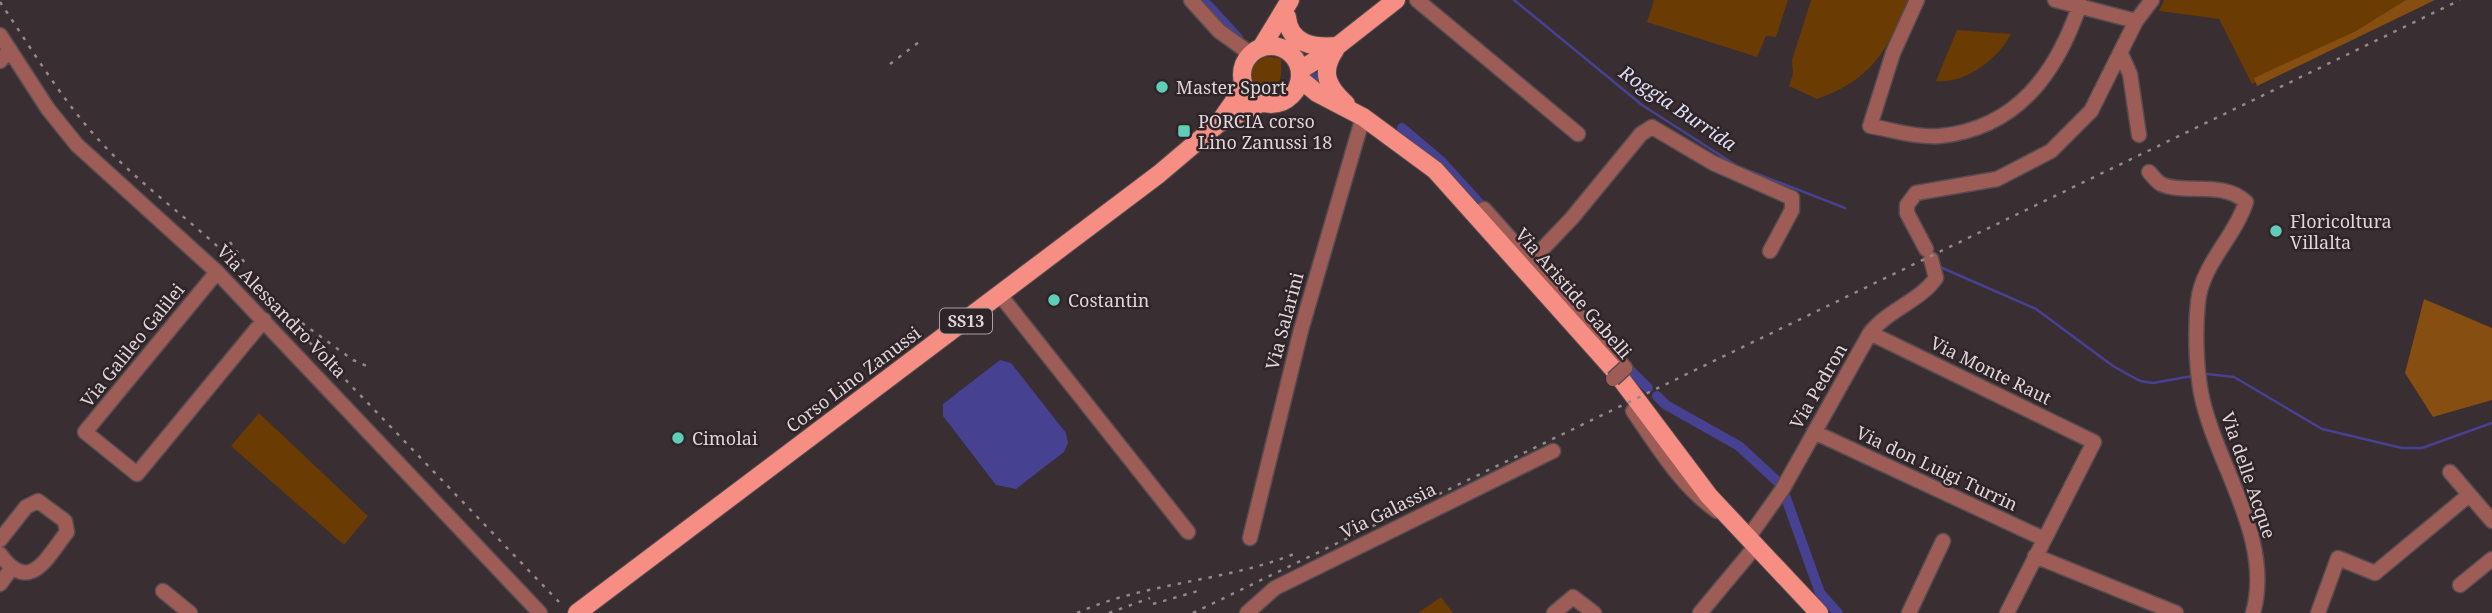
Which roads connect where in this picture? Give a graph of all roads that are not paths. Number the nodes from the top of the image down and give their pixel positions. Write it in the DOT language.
graph roads {
  1 [pos="1191,0"];
  2 [pos="1396,0"];
  3 [pos="1417,0"];
  4 [pos="1917,0"];
  5 [pos="2055,0"];
  6 [pos="2152,0"];
  7 [pos="2080,4"];
  8 [pos="1290,6"];
  9 [pos="2136,21"];
  10 [pos="0,35"];
  11 [pos="1338,46"];
  12 [pos="1256,51"];
  13 [pos="2121,54"];
  14 [pos="5,55"];
  15 [pos="1294,63"];
  16 [pos="1244,87"];
  17 [pos="1289,99"];
  18 [pos="1329,101"];
  19 [pos="1261,103"];
  20 [pos="1360,115"];
  21 [pos="1219,124"];
  22 [pos="1578,134"];
  23 [pos="2139,135"];
  24 [pos="2149,172"];
  25 [pos="1770,251"];
  26 [pos="1530,268"];
  27 [pos="217,272"];
  28 [pos="1000,295"];
  29 [pos="264,320"];
  30 [pos="1870,333"];
  31 [pos="1633,411"];
  32 [pos="1814,432"];
  33 [pos="1553,451"];
  34 [pos="2451,472"];
  35 [pos="2469,495"];
  36 [pos="2492,521"];
  37 [pos="1735,524"];
  38 [pos="1188,532"];
  39 [pos="1251,538"];
  40 [pos="2044,539"];
  41 [pos="0,540"];
  42 [pos="1943,541"];
  43 [pos="1752,542"];
  44 [pos="0,554"];
  45 [pos="2035,556"];
  46 [pos="2492,559"];
  47 [pos="11,569"];
  48 [pos="0,584"];
  49 [pos="2460,586"];
  50 [pos="163,591"];
  51 [pos="190,613"];
  52 [pos="540,613"];
  53 [pos="577,613"];
  54 [pos="1247,613"];
  55 [pos="1554,613"];
  56 [pos="1594,613"];
  57 [pos="1700,613"];
  58 [pos="1819,613"];
  59 [pos="1909,613"];
  60 [pos="2007,613"];
  61 [pos="2176,613"];
  62 [pos="2253,613"];
  63 [pos="2318,613"];
  1 -- 12 [label="street"];
  2 -- 11 [label="main road"];
  3 -- 22 [label="street"];
  4 -- 7 [label="street"];
  5 -- 7 [label="street"];
  6 -- 9 [label="street"];
  7 -- 9 [label="street"];
  8 -- 11 [label="main road"];
  8 -- 12 [label="main road"];
  8 -- 15 [label="main road"];
  9 -- 13 [label="street"];
  10 -- 14 [label="street, Via Alessandro Volta"];
  11 -- 15 [label="main road"];
  11 -- 20 [label="main road, Via Aristide Gabelli"];
  12 -- 15 [label="main road"];
  12 -- 16 [label="main road"];
  13 -- 23 [label="street"];
  13 -- 30 [label="street, Via Pedron"];
  14 -- 27 [label="street, Via Alessandro Volta"];
  15 -- 17 [label="main road"];
  15 -- 18 [label="main road, Via Aristide Gabelli"];
  16 -- 19 [label="main road"];
  16 -- 21 [label="main road, Corso Lino Zanussi"];
  17 -- 18 [label="main road, Via Aristide Gabelli"];
  17 -- 19 [label="main road"];
  18 -- 20 [label="main road, Via Aristide Gabelli"];
  19 -- 21 [label="main road, Corso Lino Zanussi"];
  20 -- 26 [label="main road, Via Aristide Gabelli"];
  20 -- 39 [label="street, Via Salarini"];
  21 -- 28 [label="main road, Corso Lino Zanussi / SS13"];
  24 -- 62 [label="street, Via delle Acque"];
  25 -- 26 [label="street"];
  26 -- 26 [label="street, bridge"];
  26 -- 37 [label="main road, Via Aristide Gabelli"];
  27 -- 29 [label="street, Via Alessandro Volta"];
  27 -- 29 [label="street, Via Galileo Galilei"];
  28 -- 38 [label="street"];
  28 -- 53 [label="main road, Corso Lino Zanussi / SS13"];
  29 -- 52 [label="street, Via Alessandro Volta"];
  30 -- 32 [label="street, Via Pedron"];
  30 -- 40 [label="street, Via Monte Raut"];
  31 -- 37 [label="street, Via Aristide Gabelli"];
  32 -- 40 [label="street, Via don Luigi Turrin"];
  32 -- 43 [label="street, Via Pedron"];
  33 -- 54 [label="street, Via Galassia"];
  34 -- 35 [label="street"];
  35 -- 36 [label="street"];
  35 -- 63 [label="street"];
  37 -- 43 [label="main road, Via Aristide Gabelli"];
  40 -- 45 [label="street"];
  41 -- 47 [label="street"];
  42 -- 59 [label="street"];
  43 -- 57 [label="street, Via Pedron"];
  43 -- 58 [label="main road, Via Aristide Gabelli"];
  44 -- 47 [label="street"];
  45 -- 60 [label="street"];
  45 -- 61 [label="street"];
  46 -- 49 [label="street"];
  47 -- 48 [label="street"];
  50 -- 51 [label="street"];
  55 -- 56 [label="street"];
}
